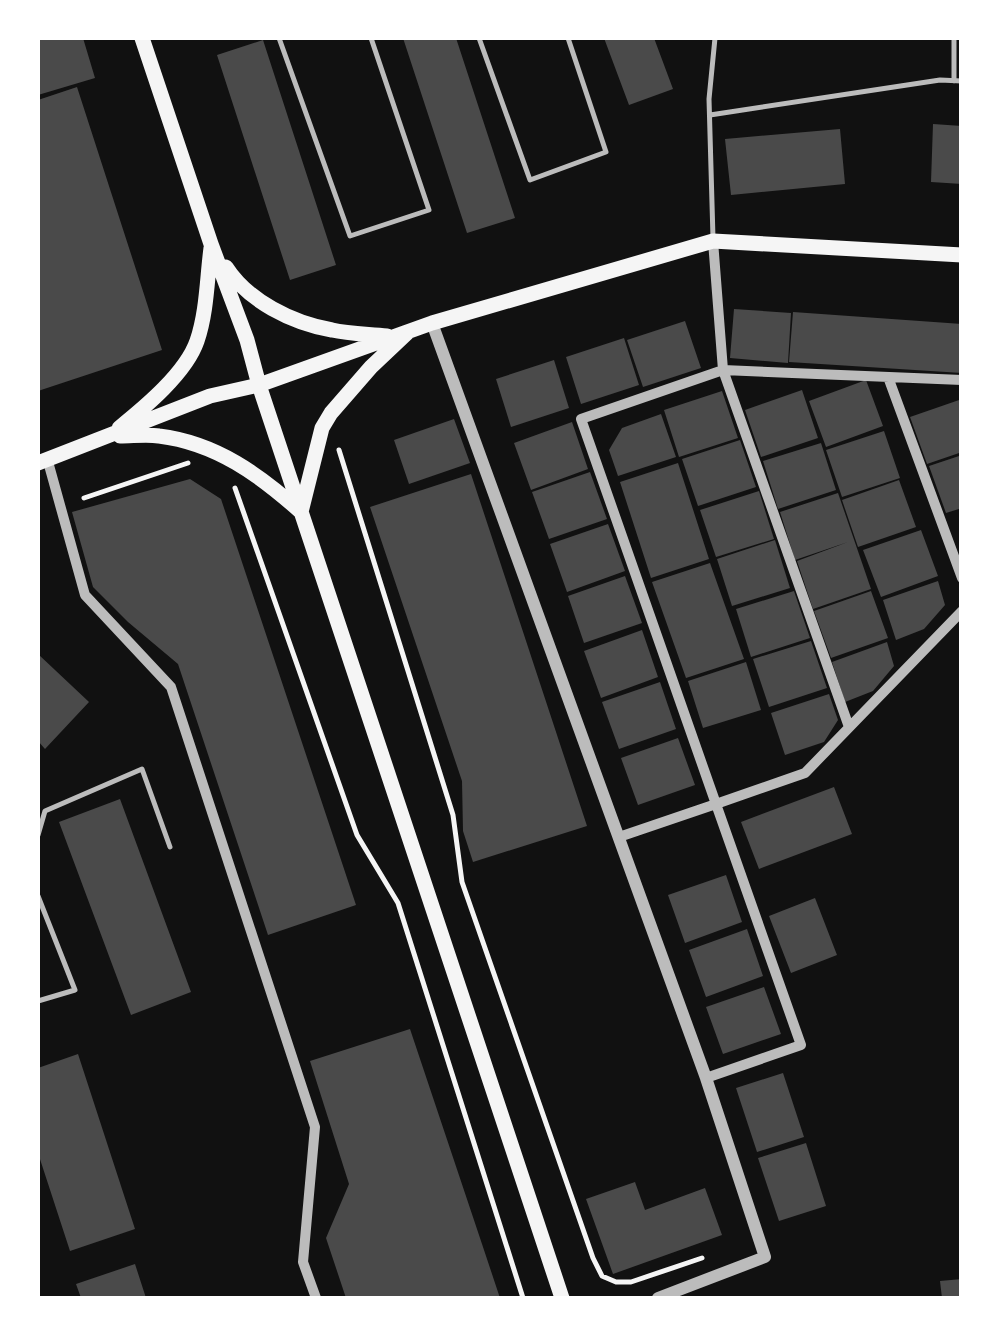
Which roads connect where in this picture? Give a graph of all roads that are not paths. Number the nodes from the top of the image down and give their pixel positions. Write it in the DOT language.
graph roads {
  1 [pos="142,38"];
  2 [pos="279,38"];
  3 [pos="371,38"];
  4 [pos="479,38"];
  5 [pos="568,38"];
  6 [pos="715,38"];
  7 [pos="954,38"];
  8 [pos="958,81"];
  9 [pos="710,116"];
  10 [pos="713,241"];
  11 [pos="211,244"];
  12 [pos="962,255"];
  13 [pos="432,323"];
  14 [pos="410,331"];
  15 [pos="390,337"];
  16 [pos="723,370"];
  17 [pos="888,377"];
  18 [pos="962,380"];
  19 [pos="259,385"];
  20 [pos="110,436"];
  21 [pos="42,460"];
  22 [pos="301,512"];
  23 [pos="962,578"];
  24 [pos="962,610"];
  25 [pos="850,726"];
  26 [pos="716,804"];
  27 [pos="38,835"];
  28 [pos="619,837"];
  29 [pos="170,848"];
  30 [pos="38,896"];
  31 [pos="38,1001"];
  32 [pos="706,1078"];
  33 [pos="316,1298"];
  34 [pos="562,1298"];
  35 [pos="658,1298"];
  1 -- 11 [label="main road"];
  2 -- 3 [label="lane"];
  4 -- 5 [label="lane"];
  6 -- 9 [label="lane"];
  7 -- 8 [label="lane"];
  8 -- 9 [label="lane"];
  9 -- 10 [label="lane"];
  10 -- 12 [label="main road"];
  10 -- 13 [label="main road"];
  10 -- 16 [label="street"];
  11 -- 15 [label="main road"];
  11 -- 19 [label="main road"];
  11 -- 20 [label="main road"];
  13 -- 14 [label="main road"];
  13 -- 28 [label="street"];
  14 -- 15 [label="main road"];
  14 -- 22 [label="main road"];
  15 -- 19 [label="main road"];
  16 -- 17 [label="street"];
  16 -- 25 [label="street"];
  16 -- 26 [label="street"];
  17 -- 18 [label="street"];
  17 -- 23 [label="street"];
  19 -- 20 [label="main road"];
  19 -- 22 [label="main road"];
  20 -- 21 [label="main road"];
  20 -- 22 [label="main road"];
  21 -- 33 [label="street"];
  22 -- 34 [label="main road"];
  24 -- 25 [label="street"];
  25 -- 26 [label="street"];
  26 -- 28 [label="street"];
  26 -- 32 [label="street"];
  27 -- 29 [label="lane"];
  28 -- 32 [label="street"];
  30 -- 31 [label="lane"];
  32 -- 35 [label="street"];
}
